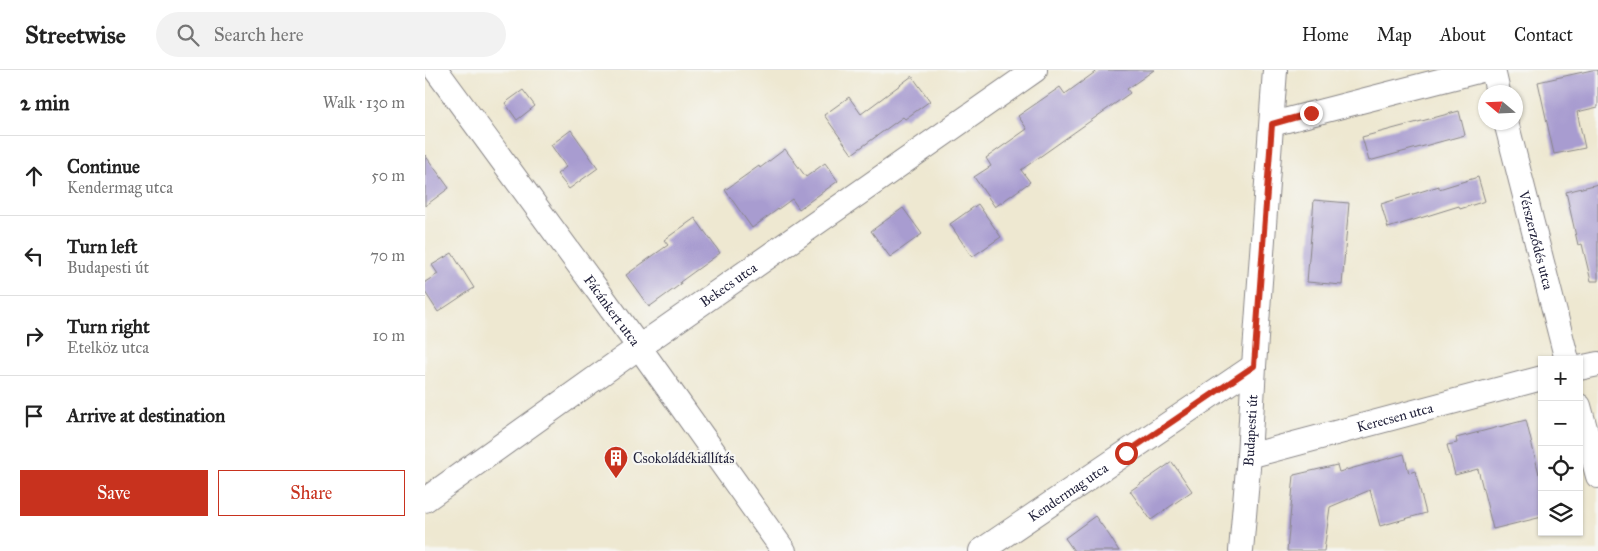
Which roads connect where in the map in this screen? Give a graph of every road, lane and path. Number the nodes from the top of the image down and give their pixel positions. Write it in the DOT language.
graph roads {
  1 [pos="436,70"];
  2 [pos="1035,70"];
  3 [pos="1275,70"];
  4 [pos="1482,70"];
  5 [pos="1493,70"];
  6 [pos="1496,85"];
  7 [pos="1272,124"];
  8 [pos="1508,130"];
  9 [pos="639,347"];
  10 [pos="1566,356"];
  11 [pos="1598,364"];
  12 [pos="1254,366"];
  13 [pos="1583,367"];
  14 [pos="1538,379"];
  15 [pos="1583,421"];
  16 [pos="1249,456"];
  17 [pos="1598,476"];
  18 [pos="425,500"];
  19 [pos="784,551"];
  20 [pos="981,551"];
  21 [pos="1241,551"];
  1 -- 9 [label="street, Fácánkert utca"];
  2 -- 9 [label="street, Bekecs utca"];
  3 -- 7 [label="street, Budapesti út"];
  4 -- 7 [label="street"];
  5 -- 6 [label="street"];
  7 -- 12 [label="street, Budapesti út"];
  8 -- 10 [label="street, Vérszerződés utca"];
  9 -- 18 [label="street, Bekecs utca"];
  9 -- 19 [label="street, Fácánkert utca"];
  11 -- 13 [label="street"];
  12 -- 16 [label="street, Budapesti út"];
  12 -- 20 [label="street, Kendermag utca"];
  14 -- 16 [label="street, Kerecsen utca"];
  15 -- 17 [label="street"];
  16 -- 21 [label="street, Budapesti út"];
}
